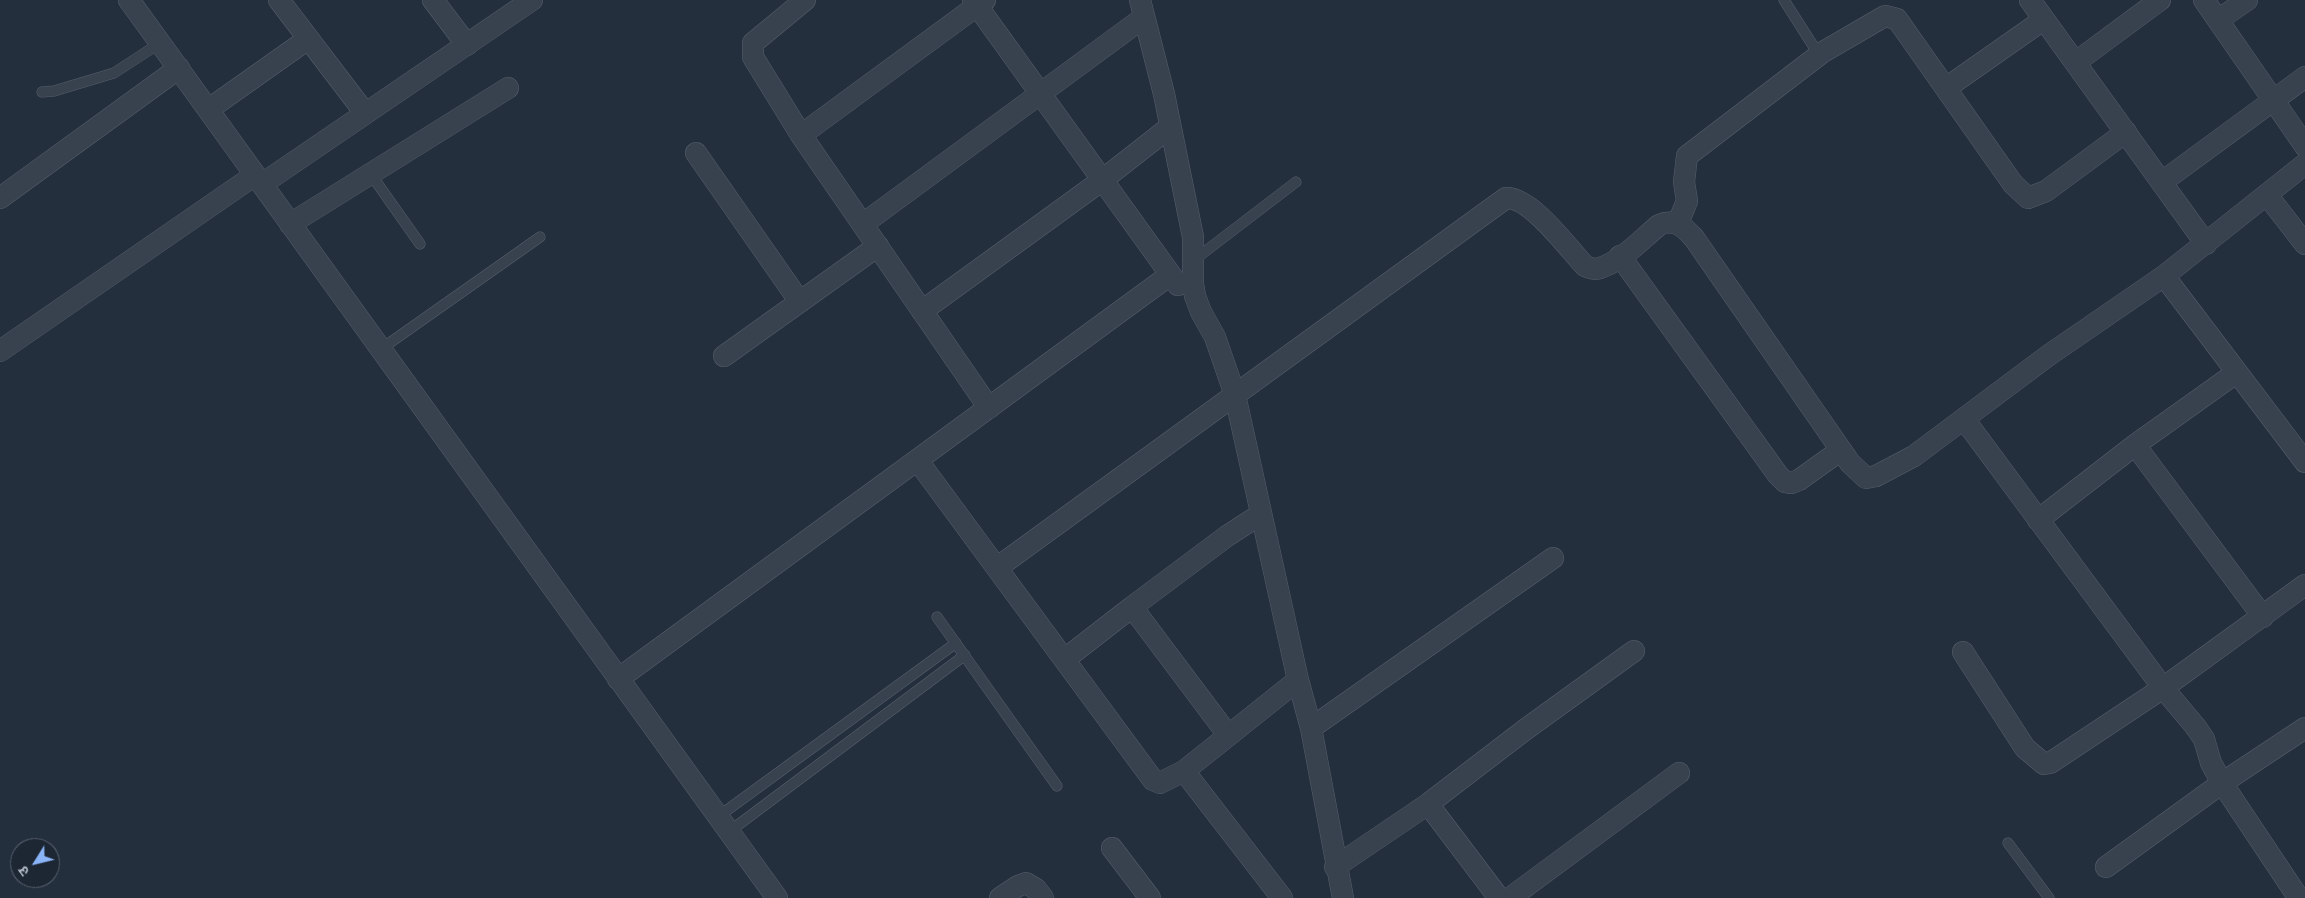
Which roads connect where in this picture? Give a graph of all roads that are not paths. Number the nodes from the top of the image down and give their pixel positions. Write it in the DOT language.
graph roads {
  1 [pos="129,0"];
  2 [pos="279,0"];
  3 [pos="433,0"];
  4 [pos="532,0"];
  5 [pos="805,0"];
  6 [pos="1784,0"];
  7 [pos="2030,0"];
  8 [pos="2160,0"];
  9 [pos="2204,0"];
  10 [pos="2247,0"];
  11 [pos="978,2"];
  12 [pos="1143,6"];
  13 [pos="2043,20"];
  14 [pos="2218,20"];
  15 [pos="308,39"];
  16 [pos="160,42"];
  17 [pos="467,45"];
  18 [pos="1818,55"];
  19 [pos="2076,62"];
  20 [pos="178,68"];
  21 [pos="2305,76"];
  22 [pos="508,88"];
  23 [pos="1946,88"];
  24 [pos="42,92"];
  25 [pos="1038,94"];
  26 [pos="2272,101"];
  27 [pos="209,109"];
  28 [pos="365,113"];
  29 [pos="1170,127"];
  30 [pos="2126,132"];
  31 [pos="801,135"];
  32 [pos="2305,146"];
  33 [pos="696,153"];
  34 [pos="2305,164"];
  35 [pos="370,173"];
  36 [pos="259,180"];
  37 [pos="1101,181"];
  38 [pos="1296,182"];
  39 [pos="2162,182"];
  40 [pos="2267,195"];
  41 [pos="0,198"];
  42 [pos="1678,223"];
  43 [pos="290,224"];
  44 [pos="863,224"];
  45 [pos="540,237"];
  46 [pos="420,244"];
  47 [pos="2206,244"];
  48 [pos="2305,244"];
  49 [pos="878,246"];
  50 [pos="1620,256"];
  51 [pos="1194,260"];
  52 [pos="1170,275"];
  53 [pos="2164,276"];
  54 [pos="800,302"];
  55 [pos="922,311"];
  56 [pos="1201,312"];
  57 [pos="381,349"];
  58 [pos="0,351"];
  59 [pos="724,356"];
  60 [pos="2236,373"];
  61 [pos="1235,395"];
  62 [pos="989,408"];
  63 [pos="1964,419"];
  64 [pos="2135,444"];
  65 [pos="1841,450"];
  66 [pos="918,461"];
  67 [pos="2305,462"];
  68 [pos="1261,514"];
  69 [pos="2038,520"];
  70 [pos="1553,558"];
  71 [pos="998,567"];
  72 [pos="2305,585"];
  73 [pos="1132,606"];
  74 [pos="937,617"];
  75 [pos="2263,617"];
  76 [pos="956,643"];
  77 [pos="1634,651"];
  78 [pos="1963,652"];
  79 [pos="965,655"];
  80 [pos="1065,659"];
  81 [pos="618,679"];
  82 [pos="1298,680"];
  83 [pos="2163,688"];
  84 [pos="1311,728"];
  85 [pos="2305,728"];
  86 [pos="1228,735"];
  87 [pos="1184,771"];
  88 [pos="1679,773"];
  89 [pos="2222,783"];
  90 [pos="1057,786"];
  91 [pos="1428,804"];
  92 [pos="724,824"];
  93 [pos="2008,842"];
  94 [pos="1112,848"];
  95 [pos="1335,867"];
  96 [pos="2106,867"];
  97 [pos="2297,893"];
  98 [pos="777,898"];
  99 [pos="1000,898"];
  100 [pos="1043,898"];
  101 [pos="1150,898"];
  102 [pos="1282,898"];
  103 [pos="1343,898"];
  104 [pos="1499,898"];
  105 [pos="1510,898"];
  106 [pos="2049,898"];
  1 -- 16 [label="street"];
  2 -- 15 [label="street"];
  3 -- 17 [label="street"];
  4 -- 17 [label="street"];
  5 -- 31 [label="street"];
  6 -- 18 [label="lane"];
  7 -- 13 [label="street"];
  8 -- 19 [label="street"];
  9 -- 14 [label="street"];
  10 -- 14 [label="street"];
  11 -- 25 [label="street"];
  11 -- 31 [label="street"];
  12 -- 25 [label="street"];
  12 -- 29 [label="street"];
  13 -- 19 [label="street"];
  13 -- 23 [label="street"];
  14 -- 26 [label="street"];
  15 -- 27 [label="street"];
  15 -- 28 [label="street"];
  16 -- 20 [label="street"];
  16 -- 24 [label="lane"];
  17 -- 28 [label="street"];
  18 -- 23 [label="street"];
  18 -- 42 [label="street"];
  19 -- 30 [label="street"];
  20 -- 27 [label="street"];
  20 -- 41 [label="street"];
  21 -- 26 [label="street"];
  22 -- 35 [label="street"];
  23 -- 30 [label="street"];
  25 -- 37 [label="street"];
  25 -- 44 [label="street"];
  26 -- 32 [label="street"];
  26 -- 39 [label="street"];
  27 -- 36 [label="street"];
  28 -- 36 [label="street"];
  29 -- 37 [label="street"];
  29 -- 51 [label="street"];
  30 -- 39 [label="street"];
  31 -- 44 [label="street"];
  33 -- 54 [label="street"];
  34 -- 40 [label="street"];
  35 -- 43 [label="street"];
  35 -- 46 [label="lane"];
  36 -- 43 [label="street"];
  36 -- 58 [label="street"];
  37 -- 52 [label="street"];
  37 -- 55 [label="street"];
  38 -- 51 [label="lane"];
  39 -- 47 [label="street"];
  40 -- 47 [label="street"];
  40 -- 48 [label="street"];
  42 -- 50 [label="street"];
  42 -- 65 [label="street"];
  43 -- 57 [label="street"];
  44 -- 49 [label="street"];
  45 -- 57 [label="lane"];
  47 -- 53 [label="street"];
  49 -- 54 [label="street"];
  49 -- 55 [label="street"];
  50 -- 61 [label="street"];
  50 -- 65 [label="street"];
  51 -- 56 [label="street"];
  52 -- 56 [label="street"];
  52 -- 62 [label="street"];
  53 -- 60 [label="street"];
  53 -- 63 [label="street"];
  54 -- 59 [label="street"];
  55 -- 62 [label="street"];
  56 -- 61 [label="street"];
  57 -- 81 [label="street"];
  60 -- 64 [label="street"];
  60 -- 67 [label="street"];
  61 -- 68 [label="street"];
  61 -- 71 [label="street"];
  62 -- 66 [label="street"];
  63 -- 65 [label="street"];
  63 -- 69 [label="street"];
  64 -- 69 [label="street"];
  64 -- 75 [label="street"];
  66 -- 71 [label="street"];
  66 -- 81 [label="street"];
  68 -- 73 [label="street"];
  68 -- 82 [label="street"];
  69 -- 83 [label="street"];
  70 -- 84 [label="street"];
  71 -- 80 [label="street"];
  72 -- 75 [label="street"];
  73 -- 80 [label="street"];
  73 -- 86 [label="street"];
  74 -- 76 [label="lane"];
  75 -- 83 [label="street"];
  76 -- 79 [label="lane"];
  76 -- 92 [label="lane"];
  77 -- 91 [label="street"];
  78 -- 83 [label="street"];
  79 -- 90 [label="lane"];
  79 -- 92 [label="lane"];
  80 -- 87 [label="street"];
  81 -- 92 [label="street"];
  82 -- 84 [label="street"];
  82 -- 86 [label="street"];
  83 -- 89 [label="street"];
  84 -- 95 [label="street"];
  85 -- 89 [label="street"];
  86 -- 87 [label="street"];
  87 -- 102 [label="street"];
  88 -- 105 [label="street"];
  89 -- 96 [label="street"];
  89 -- 97 [label="street"];
  91 -- 95 [label="street"];
  91 -- 104 [label="street"];
  92 -- 98 [label="street"];
  93 -- 106 [label="lane"];
  94 -- 101 [label="street"];
  95 -- 103 [label="street"];
  99 -- 100 [label="street"];
}
